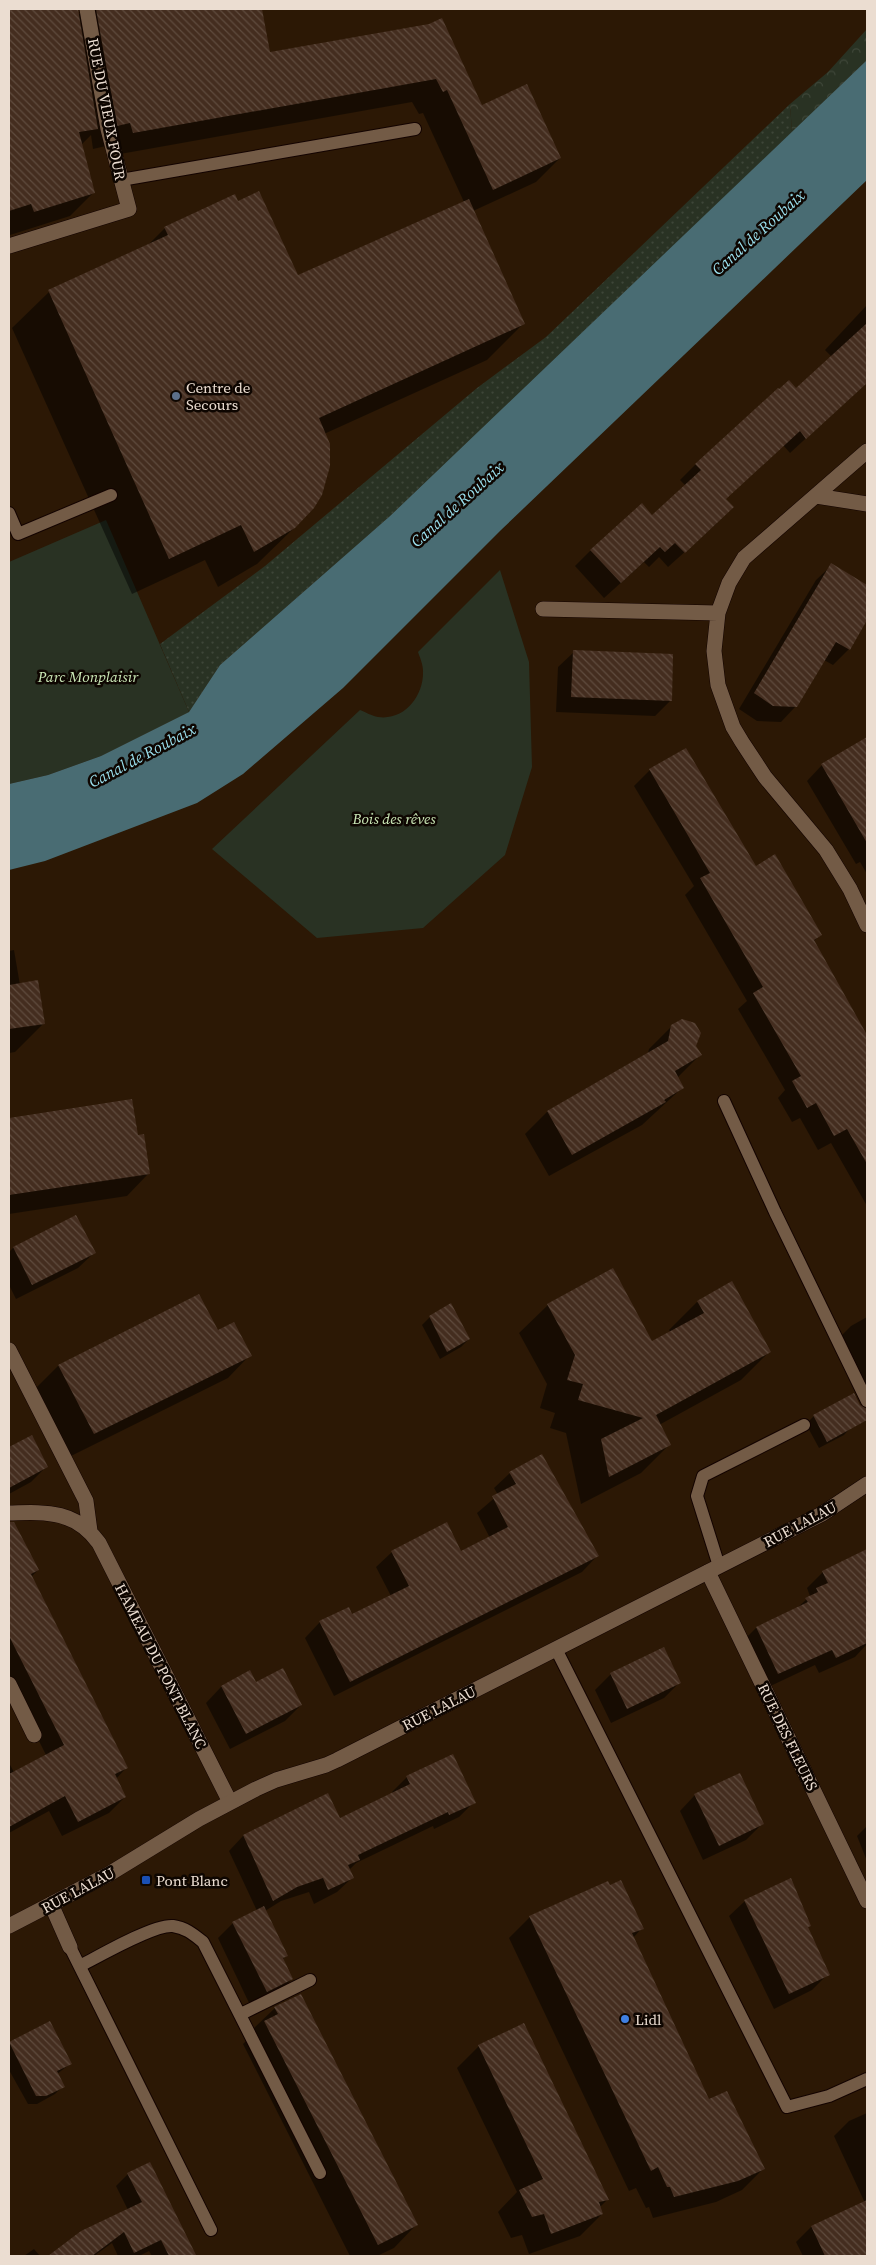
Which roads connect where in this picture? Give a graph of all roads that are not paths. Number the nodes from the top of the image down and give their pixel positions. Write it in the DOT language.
graph roads {
  1 [pos="87,9"];
  2 [pos="415,129"];
  3 [pos="120,180"];
  4 [pos="9,246"];
  5 [pos="867,450"];
  6 [pos="111,495"];
  7 [pos="816,496"];
  8 [pos="867,504"];
  9 [pos="9,513"];
  10 [pos="543,609"];
  11 [pos="718,613"];
  12 [pos="867,925"];
  13 [pos="724,1102"];
  14 [pos="9,1350"];
  15 [pos="867,1401"];
  16 [pos="804,1425"];
  17 [pos="867,1484"];
  18 [pos="9,1513"];
  19 [pos="90,1532"];
  20 [pos="714,1569"];
  21 [pos="556,1649"];
  22 [pos="9,1684"];
  23 [pos="34,1735"];
  24 [pos="230,1802"];
  25 [pos="867,1901"];
  26 [pos="51,1904"];
  27 [pos="9,1926"];
  28 [pos="70,1947"];
  29 [pos="80,1966"];
  30 [pos="310,1980"];
  31 [pos="240,2014"];
  32 [pos="867,2079"];
  33 [pos="320,2173"];
  34 [pos="211,2230"];
  1 -- 3 [label="street, RUE DU VIEUX FOUR"];
  2 -- 3 [label="lane"];
  3 -- 4 [label="street, RUE DU VIEUX FOUR"];
  5 -- 7 [label="street"];
  6 -- 9 [label="lane"];
  7 -- 8 [label="street"];
  7 -- 11 [label="street"];
  10 -- 11 [label="street"];
  11 -- 12 [label="street"];
  13 -- 15 [label="lane"];
  14 -- 19 [label="street, HAMEAU DU PONT BLANC"];
  16 -- 20 [label="lane"];
  17 -- 20 [label="street, RUE LALAU"];
  18 -- 19 [label="street, HAMEAU DU PONT BLANC"];
  19 -- 24 [label="street, HAMEAU DU PONT BLANC"];
  20 -- 21 [label="street, RUE LALAU"];
  20 -- 25 [label="street, RUE DES FLEURS"];
  21 -- 24 [label="street, RUE LALAU"];
  21 -- 32 [label="lane"];
  22 -- 23 [label="street"];
  24 -- 26 [label="street, RUE LALAU"];
  26 -- 27 [label="street, RUE LALAU"];
  26 -- 28 [label="street"];
  28 -- 29 [label="lane"];
  29 -- 31 [label="lane"];
  29 -- 34 [label="lane"];
  30 -- 31 [label="lane"];
  31 -- 33 [label="lane"];
}
